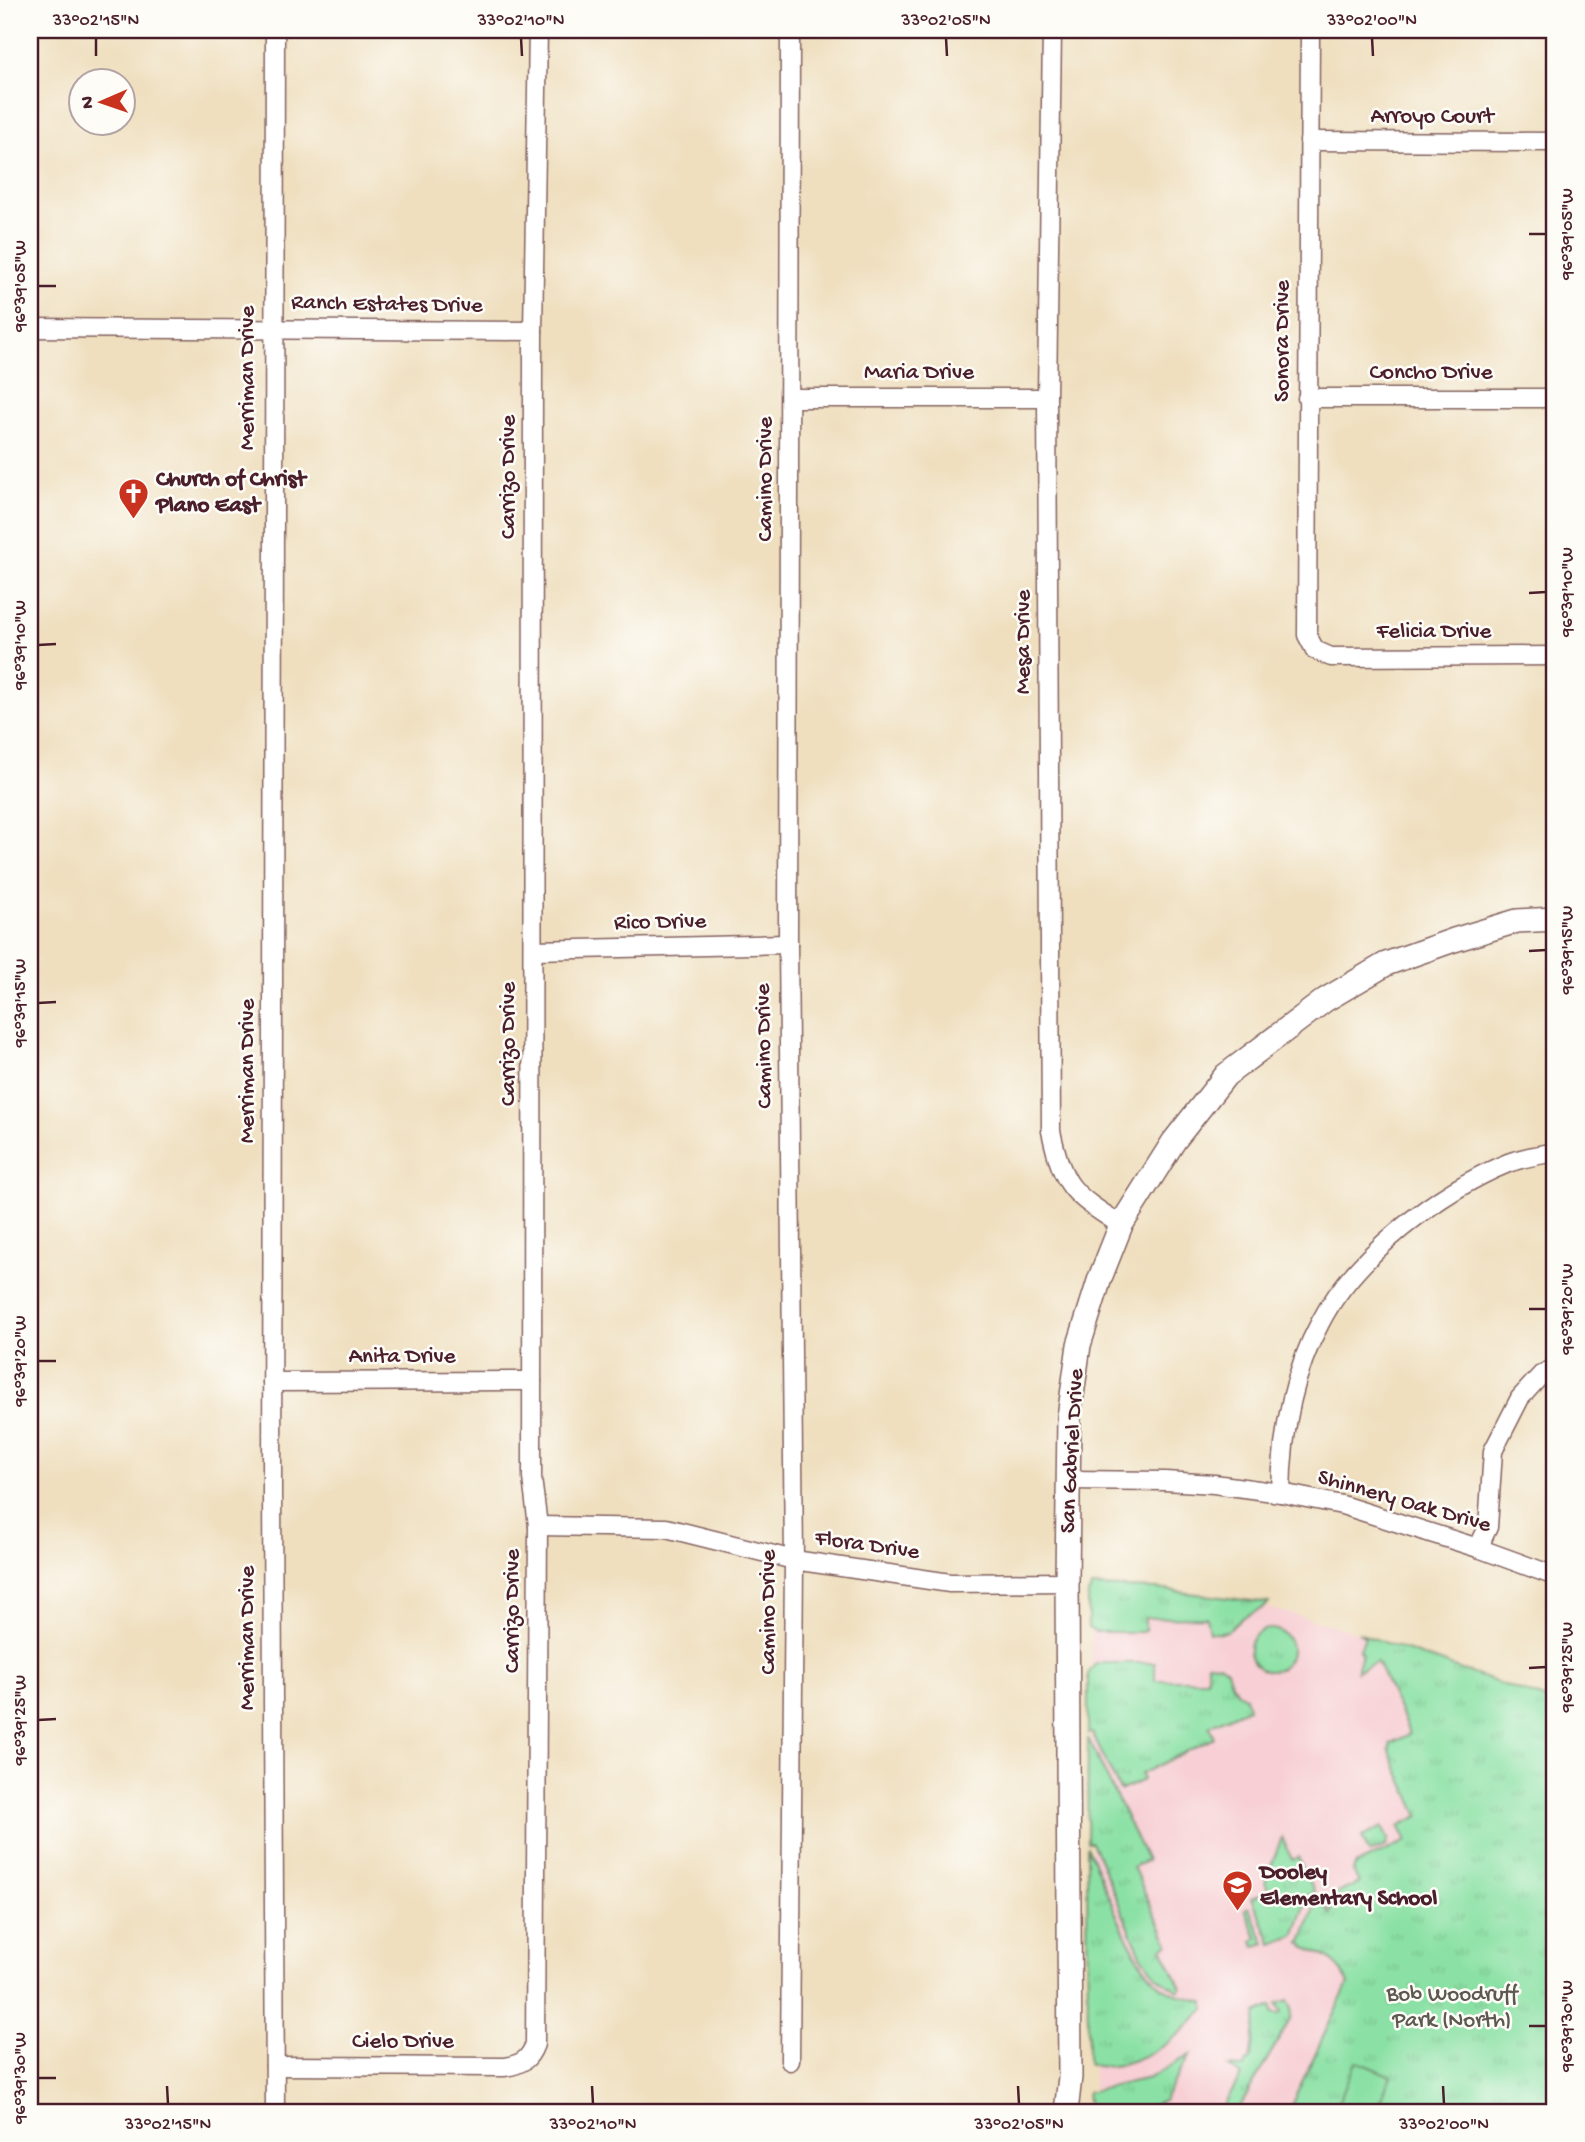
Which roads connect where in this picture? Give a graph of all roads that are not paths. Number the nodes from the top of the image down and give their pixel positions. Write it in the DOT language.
graph roads {
  1 [pos="275,30"];
  2 [pos="538,30"];
  3 [pos="790,30"];
  4 [pos="1052,30"];
  5 [pos="1310,30"];
  6 [pos="1309,141"];
  7 [pos="1555,142"];
  8 [pos="30,328"];
  9 [pos="273,328"];
  10 [pos="533,331"];
  11 [pos="791,398"];
  12 [pos="1047,398"];
  13 [pos="1307,398"];
  14 [pos="1555,398"];
  15 [pos="1315,650"];
  16 [pos="1555,656"];
  17 [pos="1555,919"];
  18 [pos="788,944"];
  19 [pos="534,950"];
  20 [pos="1555,1152"];
  21 [pos="1121,1225"];
  22 [pos="1555,1368"];
  23 [pos="532,1381"];
  24 [pos="272,1382"];
  25 [pos="1069,1480"];
  26 [pos="1281,1493"];
  27 [pos="538,1526"];
  28 [pos="1478,1548"];
  29 [pos="794,1560"];
  30 [pos="1555,1576"];
  31 [pos="1067,1582"];
  32 [pos="530,2058"];
  33 [pos="790,2062"];
  34 [pos="275,2066"];
  35 [pos="275,2112"];
  36 [pos="1066,2112"];
  1 -- 9 [label="street, Merriman Drive"];
  2 -- 10 [label="street, Carrizo Drive"];
  3 -- 11 [label="street, Camino Drive"];
  4 -- 12 [label="street, Mesa Drive"];
  5 -- 6 [label="street, Sonora Drive"];
  6 -- 7 [label="street, Arroyo Court"];
  6 -- 13 [label="street, Sonora Drive"];
  8 -- 9 [label="street, Ranch Estates Drive"];
  9 -- 10 [label="street, Ranch Estates Drive"];
  9 -- 24 [label="street, Merriman Drive"];
  10 -- 19 [label="street, Carrizo Drive"];
  11 -- 12 [label="street, Maria Drive"];
  11 -- 18 [label="street, Camino Drive"];
  12 -- 21 [label="street, Mesa Drive"];
  13 -- 14 [label="street, Concho Drive"];
  13 -- 15 [label="street, Sonora Drive"];
  15 -- 16 [label="street, Felicia Drive"];
  17 -- 21 [label="street, San Gabriel Drive"];
  18 -- 19 [label="street, Rico Drive"];
  18 -- 29 [label="street, Camino Drive"];
  19 -- 23 [label="street, Carrizo Drive"];
  20 -- 26 [label="street"];
  21 -- 25 [label="street, San Gabriel Drive"];
  22 -- 28 [label="street"];
  23 -- 24 [label="street, Anita Drive"];
  23 -- 27 [label="street, Carrizo Drive"];
  24 -- 34 [label="street, Merriman Drive"];
  25 -- 26 [label="street, Shinnery Oak Drive"];
  25 -- 31 [label="street, San Gabriel Drive"];
  26 -- 28 [label="street, Shinnery Oak Drive"];
  27 -- 29 [label="street, Flora Drive"];
  27 -- 32 [label="street, Carrizo Drive"];
  28 -- 30 [label="street, Shinnery Oak Drive"];
  29 -- 31 [label="street, Flora Drive"];
  29 -- 33 [label="street, Camino Drive"];
  31 -- 36 [label="street, San Gabriel Drive"];
  32 -- 34 [label="street, Cielo Drive"];
  34 -- 35 [label="street, Merriman Drive"];
}
